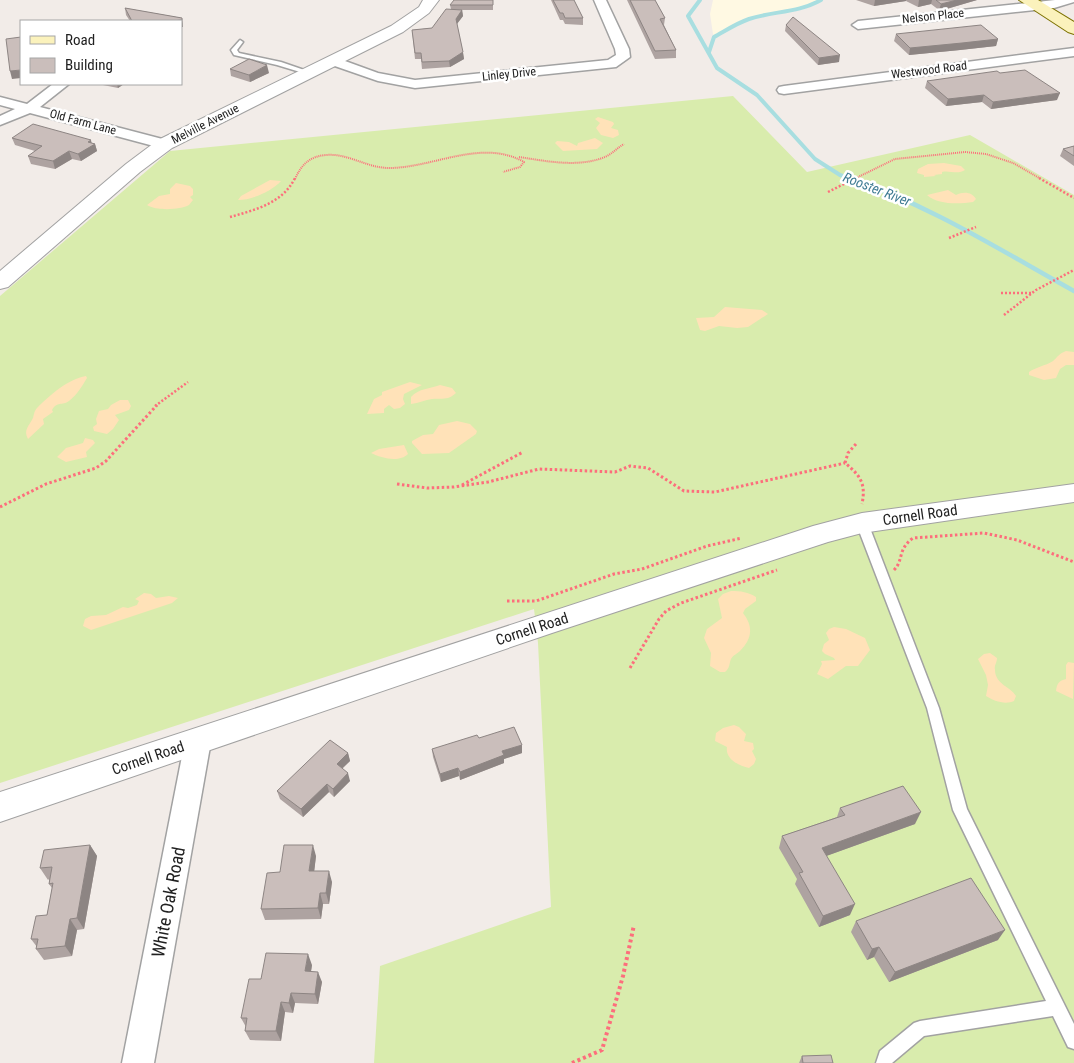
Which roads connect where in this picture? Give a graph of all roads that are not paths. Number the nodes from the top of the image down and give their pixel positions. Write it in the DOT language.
graph roads {
  1 [pos="431,0"];
  2 [pos="600,0"];
  3 [pos="1069,0"];
  4 [pos="1032,3"];
  5 [pos="858,25"];
  6 [pos="1074,29"];
  7 [pos="240,42"];
  8 [pos="1074,52"];
  9 [pos="334,61"];
  10 [pos="310,73"];
  11 [pos="61,85"];
  12 [pos="784,90"];
  13 [pos="0,101"];
  14 [pos="30,108"];
  15 [pos="0,121"];
  16 [pos="165,144"];
  17 [pos="0,282"];
  18 [pos="1074,493"];
  19 [pos="862,524"];
  20 [pos="198,741"];
  21 [pos="0,808"];
  22 [pos="1057,1007"];
  23 [pos="1074,1041"];
  24 [pos="138,1063"];
  25 [pos="884,1063"];
  1 -- 9 [label="street, Melville Avenue"];
  2 -- 9 [label="street, Linley Drive"];
  3 -- 4 [label="street, Nelson Place"];
  4 -- 5 [label="street, Nelson Place"];
  4 -- 6 [label="main road"];
  7 -- 10 [label="lane"];
  8 -- 12 [label="street, Westwood Road"];
  9 -- 10 [label="street, Melville Avenue"];
  10 -- 16 [label="street, Melville Avenue"];
  11 -- 14 [label="street"];
  13 -- 14 [label="street, Old Farm Lane"];
  14 -- 15 [label="street"];
  14 -- 16 [label="street, Old Farm Lane"];
  16 -- 17 [label="street, Melville Avenue"];
  18 -- 19 [label="street, Cornell Road"];
  19 -- 20 [label="street, Cornell Road"];
  19 -- 22 [label="lane"];
  20 -- 21 [label="street, Cornell Road"];
  20 -- 24 [label="street, White Oak Road"];
  22 -- 23 [label="lane"];
  22 -- 25 [label="lane"];
}
